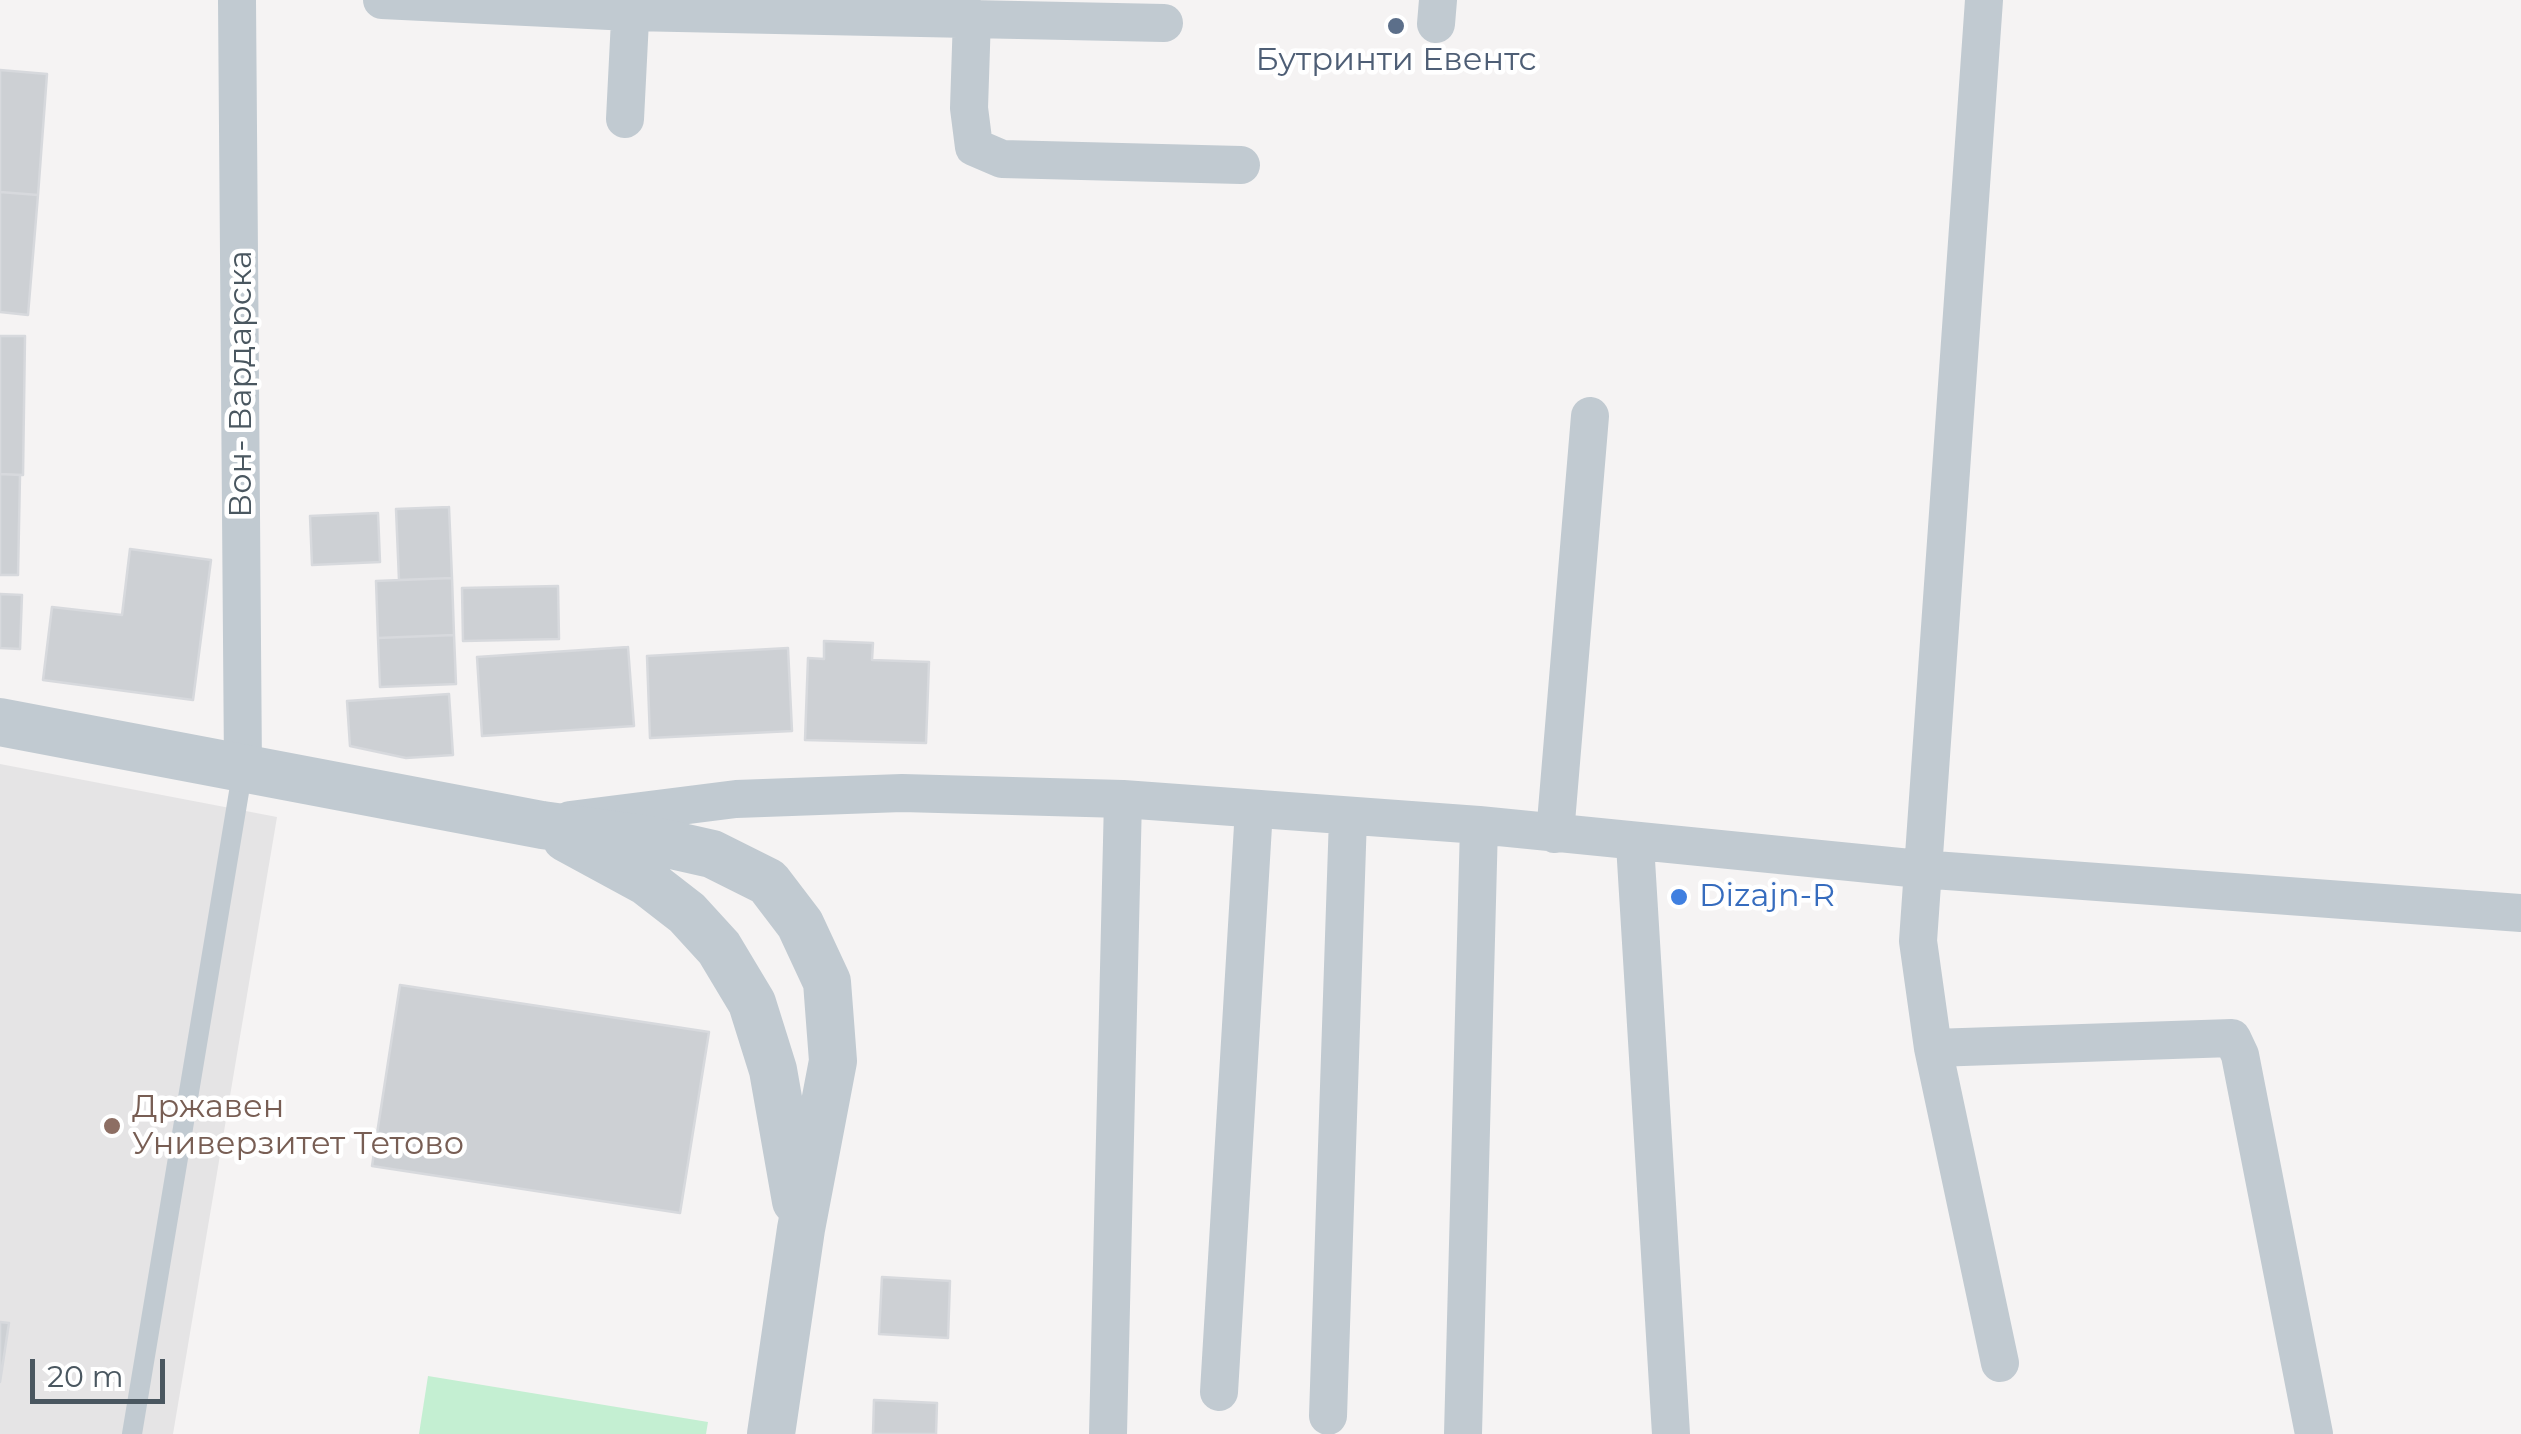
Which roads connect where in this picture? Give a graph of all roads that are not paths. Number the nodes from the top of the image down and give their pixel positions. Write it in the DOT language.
graph roads {
  1 [pos="237,0"];
  2 [pos="382,0"];
  3 [pos="1984,0"];
  4 [pos="630,6"];
  5 [pos="906,8"];
  6 [pos="972,18"];
  7 [pos="1164,24"];
  8 [pos="626,119"];
  9 [pos="1241,165"];
  10 [pos="1590,416"];
  11 [pos="0,722"];
  12 [pos="243,768"];
  13 [pos="1123,798"];
  14 [pos="1254,809"];
  15 [pos="1348,817"];
  16 [pos="542,825"];
  17 [pos="1479,826"];
  18 [pos="1555,834"];
  19 [pos="1635,844"];
  20 [pos="1920,868"];
  21 [pos="2521,913"];
  22 [pos="1933,1048"];
  23 [pos="801,1229"];
  24 [pos="2000,1363"];
  25 [pos="1219,1392"];
  26 [pos="1328,1416"];
  27 [pos="132,1434"];
  28 [pos="771,1434"];
  29 [pos="1108,1434"];
  30 [pos="1462,1434"];
  31 [pos="1671,1434"];
  32 [pos="2314,1434"];
  1 -- 12 [label="street, Вон- Вардарска"];
  2 -- 4 [label="street"];
  3 -- 20 [label="street"];
  4 -- 5 [label="street"];
  4 -- 8 [label="street"];
  5 -- 6 [label="street"];
  6 -- 7 [label="street"];
  6 -- 9 [label="street"];
  10 -- 18 [label="street"];
  11 -- 12 [label="street"];
  12 -- 16 [label="street"];
  12 -- 27 [label="lane"];
  13 -- 14 [label="street"];
  13 -- 16 [label="street"];
  13 -- 29 [label="street"];
  14 -- 15 [label="street"];
  14 -- 25 [label="street"];
  15 -- 17 [label="street"];
  15 -- 26 [label="street"];
  16 -- 23 [label="street"];
  16 -- 23 [label="street"];
  17 -- 18 [label="street"];
  17 -- 30 [label="street"];
  18 -- 19 [label="street"];
  19 -- 20 [label="street"];
  19 -- 31 [label="street"];
  20 -- 21 [label="street"];
  20 -- 22 [label="street"];
  22 -- 24 [label="street"];
  22 -- 32 [label="street"];
  23 -- 28 [label="street"];
}
